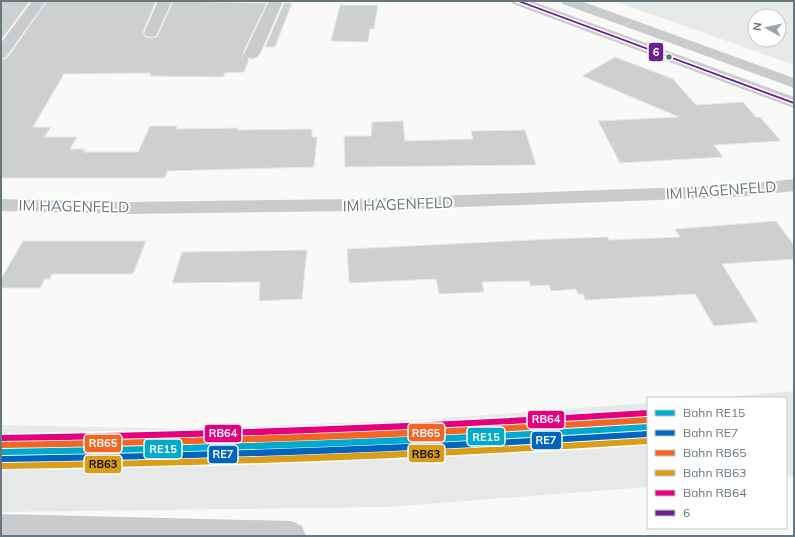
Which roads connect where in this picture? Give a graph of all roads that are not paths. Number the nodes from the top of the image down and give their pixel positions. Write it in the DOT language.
graph roads {
  1 [pos="39,1"];
  2 [pos="165,1"];
  3 [pos="276,1"];
  4 [pos="518,1"];
  5 [pos="568,1"];
  6 [pos="152,33"];
  7 [pos="1,54"];
  8 [pos="252,54"];
  9 [pos="794,82"];
  10 [pos="794,103"];
  11 [pos="794,185"];
  12 [pos="1,204"];
  13 [pos="1,529"];
  14 [pos="291,536"];
  1 -- 7 [label="street"];
  2 -- 6 [label="street"];
  3 -- 8 [label="street"];
  4 -- 10 [label="street"];
  5 -- 9 [label="street"];
  11 -- 12 [label="street, IM HAGENFELD"];
  13 -- 14 [label="street"];
}
